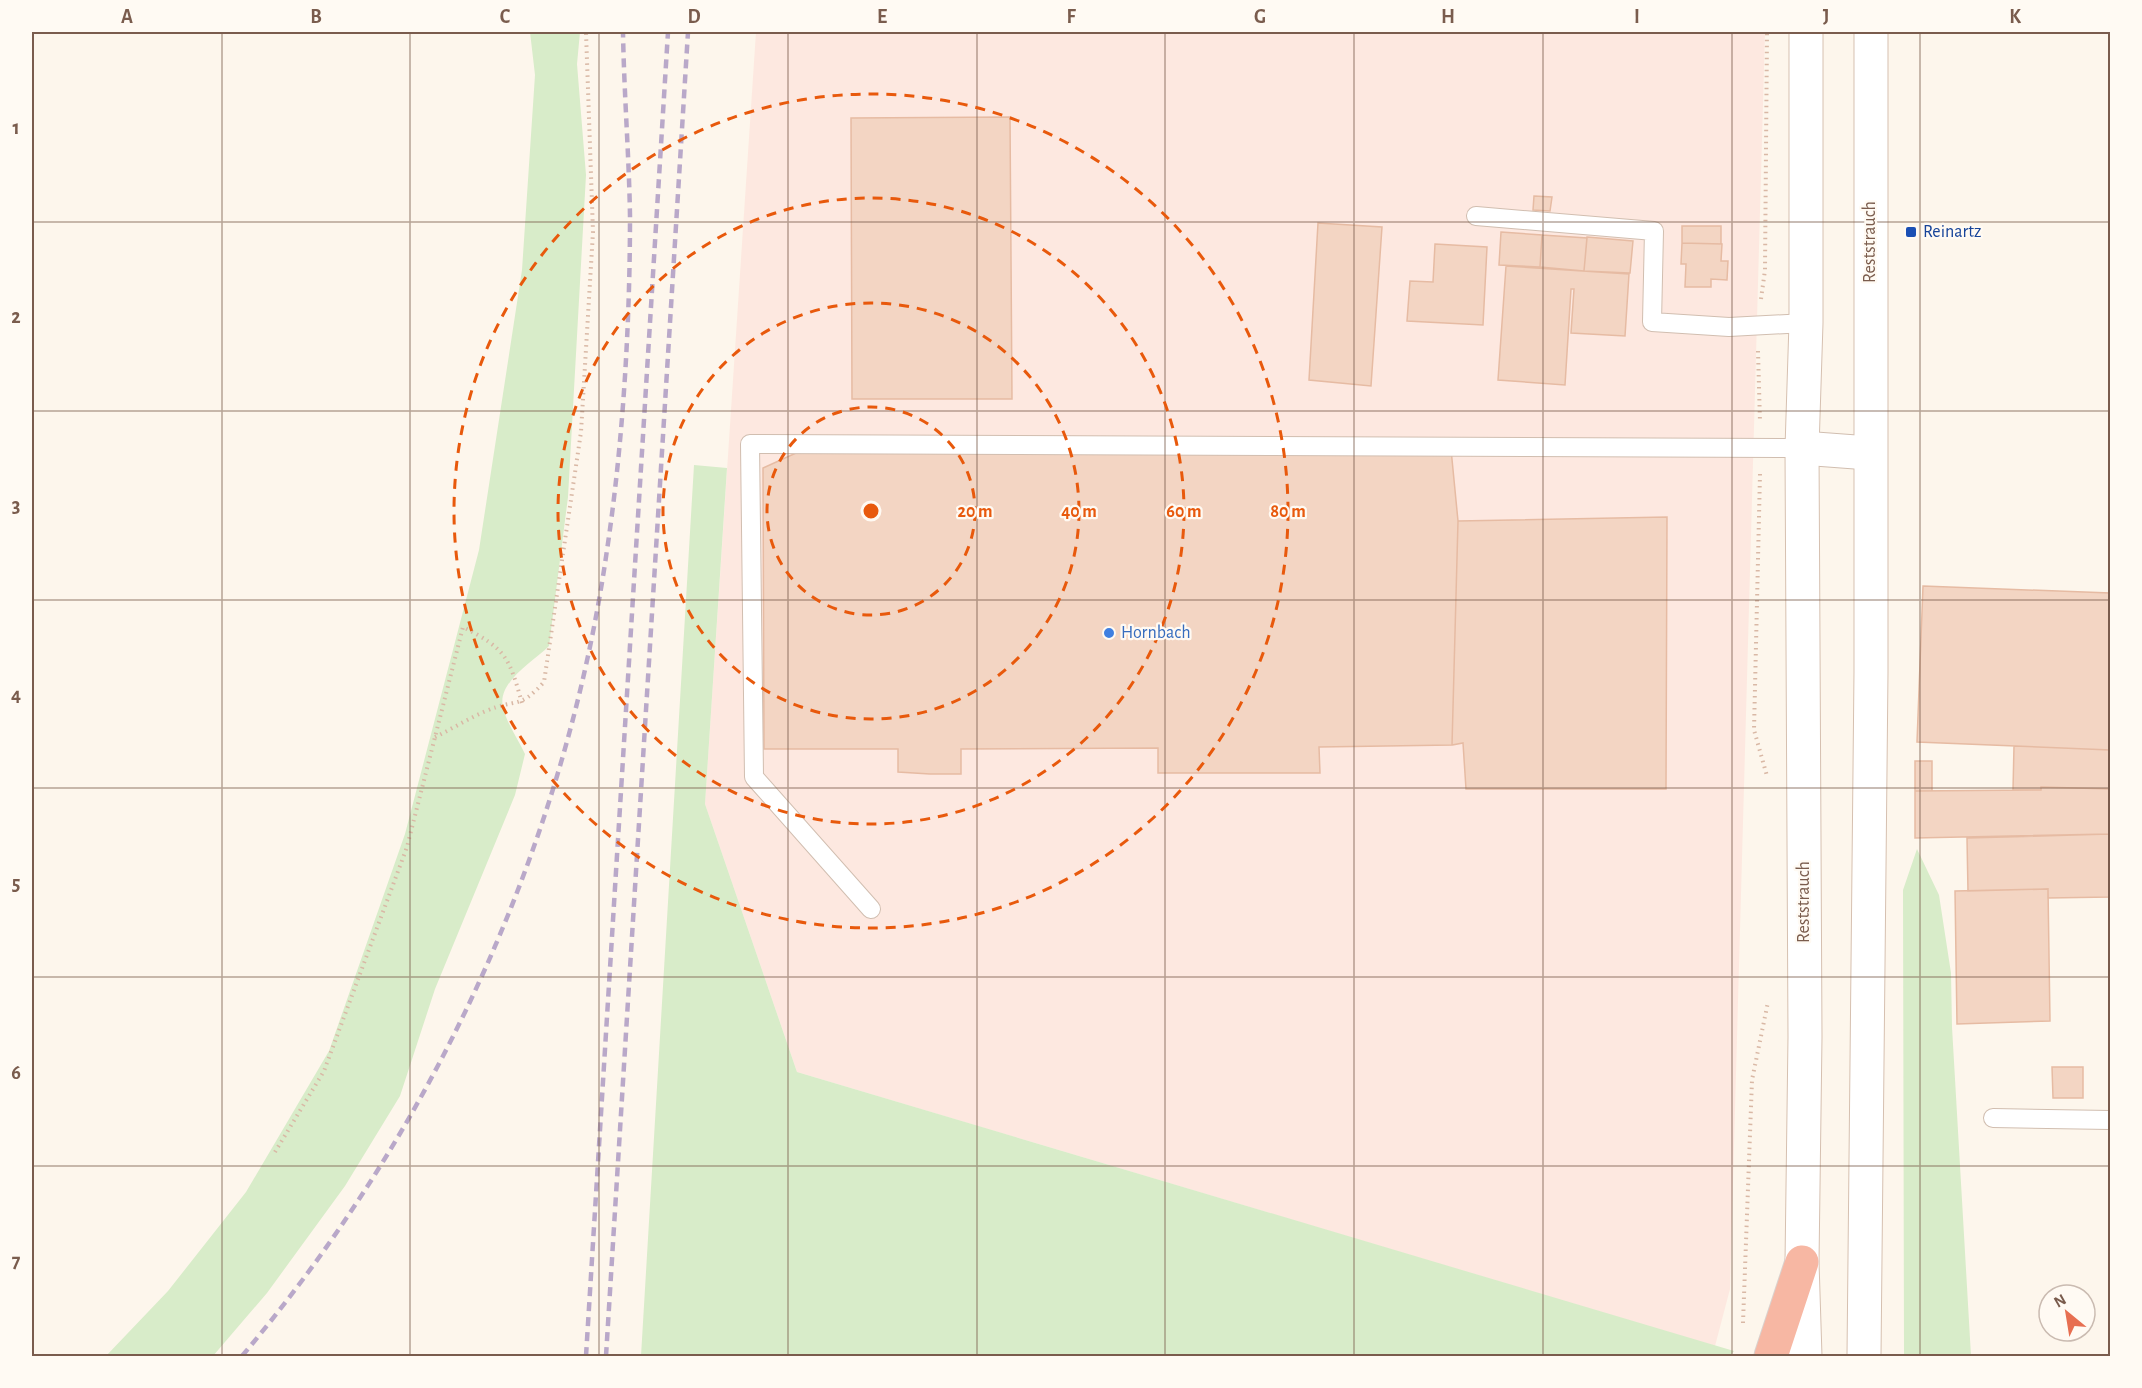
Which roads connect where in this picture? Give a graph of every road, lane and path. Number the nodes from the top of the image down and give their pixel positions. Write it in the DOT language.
graph roads {
  1 [pos="586,32"];
  2 [pos="1767,32"];
  3 [pos="1806,32"];
  4 [pos="1871,32"];
  5 [pos="1476,216"];
  6 [pos="1806,323"];
  7 [pos="1758,324"];
  8 [pos="1760,447"];
  9 [pos="1802,448"];
  10 [pos="1869,453"];
  11 [pos="522,703"];
  12 [pos="435,737"];
  13 [pos="1768,779"];
  14 [pos="871,909"];
  15 [pos="1768,994"];
  16 [pos="1993,1118"];
  17 [pos="2110,1120"];
  18 [pos="275,1152"];
  19 [pos="1802,1262"];
  20 [pos="1743,1328"];
  21 [pos="1771,1356"];
  22 [pos="1805,1356"];
  23 [pos="1864,1356"];
  1 -- 11 [label="path"];
  2 -- 7 [label="path"];
  3 -- 6 [label="main road, Reststrauch"];
  4 -- 10 [label="main road, Reststrauch"];
  5 -- 7 [label="lane"];
  6 -- 7 [label="lane"];
  6 -- 9 [label="main road, Reststrauch"];
  7 -- 8 [label="path"];
  8 -- 9 [label="lane"];
  8 -- 13 [label="path"];
  8 -- 14 [label="lane"];
  9 -- 10 [label="main road"];
  9 -- 19 [label="main road, Reststrauch"];
  10 -- 23 [label="main road, Reststrauch"];
  11 -- 12 [label="path"];
  11 -- 12 [label="path"];
  12 -- 18 [label="path"];
  15 -- 20 [label="path"];
  16 -- 17 [label="lane"];
  19 -- 21 [label="highway"];
  19 -- 22 [label="main road, Reststrauch"];
}
